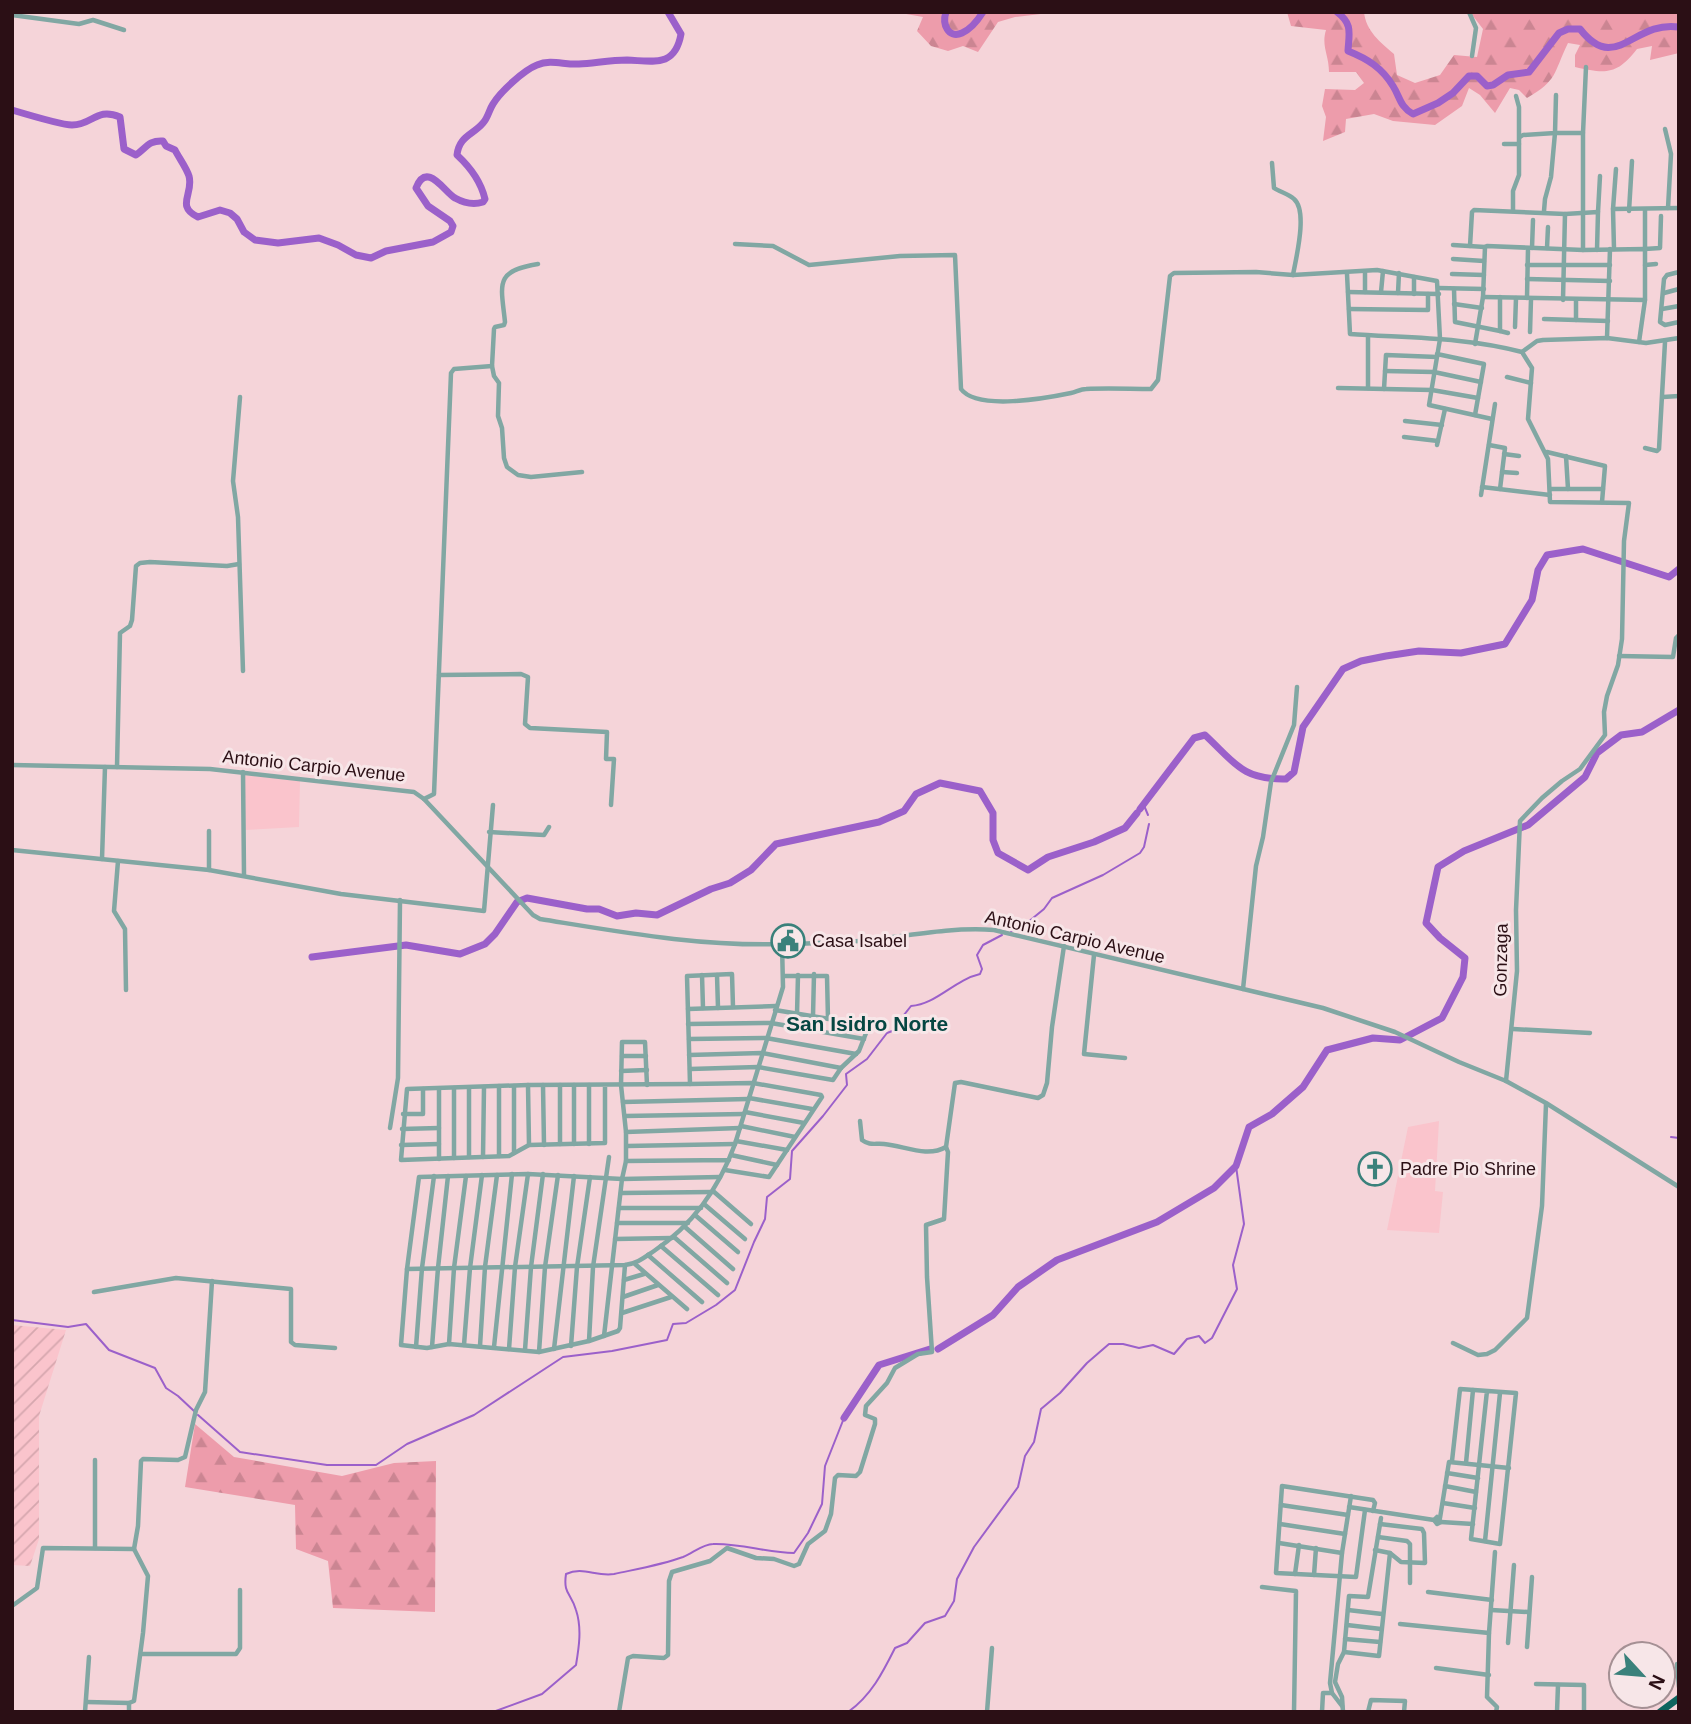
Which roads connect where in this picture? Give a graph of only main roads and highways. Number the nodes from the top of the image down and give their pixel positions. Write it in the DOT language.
graph roads {
  1 [pos="1679,1698"];
  2 [pos="1660,1712"];
  1 -- 2 [label="highway"];
}
